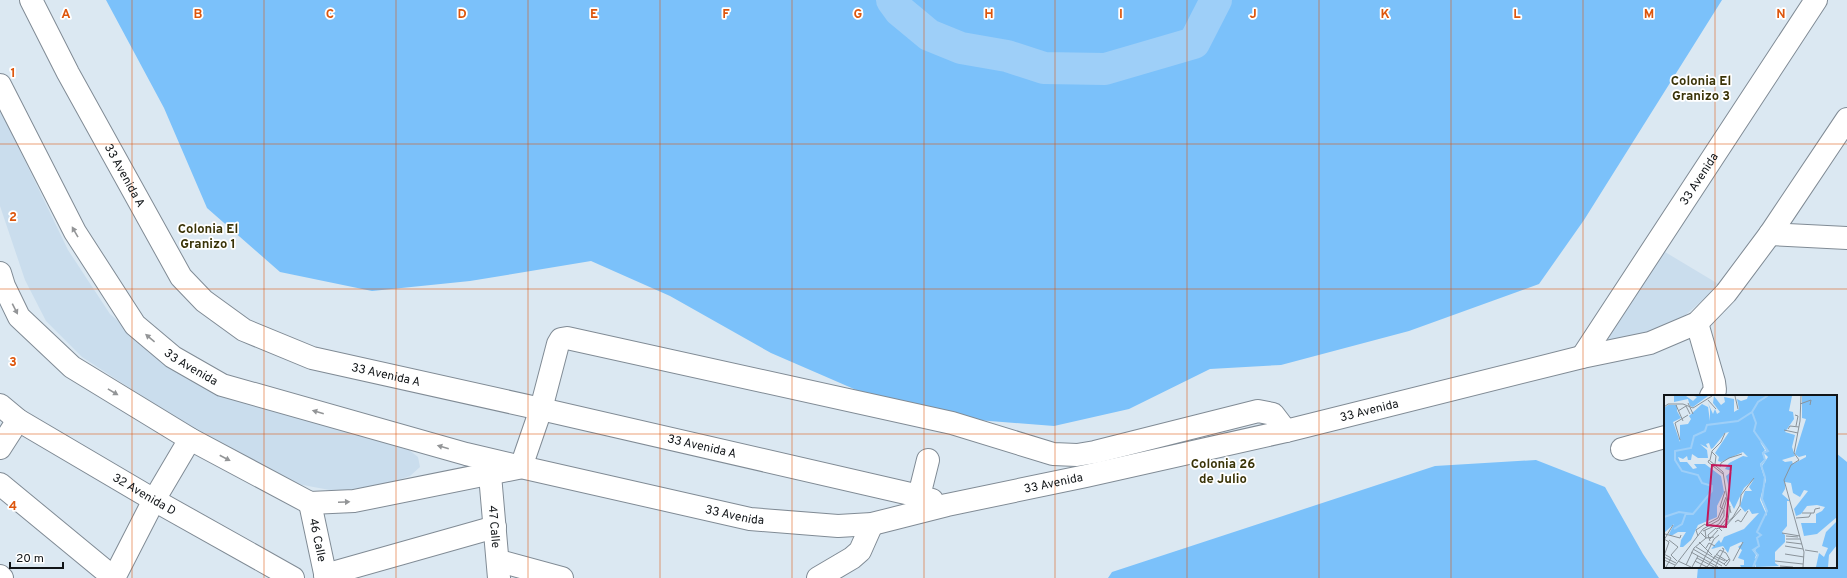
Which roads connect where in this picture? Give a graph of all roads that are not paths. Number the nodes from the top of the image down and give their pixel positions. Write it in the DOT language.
graph roads {
  1 [pos="31,0"];
  2 [pos="1816,0"];
  3 [pos="0,85"];
  4 [pos="1844,131"];
  5 [pos="1770,234"];
  6 [pos="1847,238"];
  7 [pos="1,282"];
  8 [pos="1697,323"];
  9 [pos="1582,357"];
  10 [pos="1712,395"];
  11 [pos="0,405"];
  12 [pos="541,408"];
  13 [pos="18,420"];
  14 [pos="1286,430"];
  15 [pos="1664,437"];
  16 [pos="190,439"];
  17 [pos="0,448"];
  18 [pos="1622,449"];
  19 [pos="466,454"];
  20 [pos="928,460"];
  21 [pos="521,468"];
  22 [pos="490,475"];
  23 [pos="462,478"];
  24 [pos="0,484"];
  25 [pos="919,496"];
  26 [pos="154,500"];
  27 [pos="310,503"];
  28 [pos="947,505"];
  29 [pos="872,524"];
  30 [pos="495,527"];
  31 [pos="499,570"];
  32 [pos="326,576"];
  33 [pos="114,578"];
  34 [pos="293,578"];
  35 [pos="562,578"];
  36 [pos="818,578"];
  1 -- 12 [label="street, 33 Avenida A"];
  2 -- 9 [label="street, 33 Avenida"];
  19 -- 3 [label="street, 33 Avenida, one-way"];
  4 -- 5 [label="street, 33 Avenida"];
  5 -- 6 [label="street"];
  5 -- 8 [label="street, 33 Avenida"];
  7 -- 16 [label="street, one-way"];
  8 -- 9 [label="street, 33 Avenida"];
  8 -- 10 [label="street"];
  9 -- 14 [label="street, 33 Avenida"];
  11 -- 13 [label="street, 32 Avenida D"];
  12 -- 14 [label="street"];
  12 -- 21 [label="street"];
  12 -- 25 [label="street, 33 Avenida A"];
  13 -- 17 [label="street"];
  13 -- 26 [label="street, 32 Avenida D"];
  14 -- 28 [label="street, 33 Avenida"];
  15 -- 18 [label="street"];
  16 -- 26 [label="street"];
  16 -- 27 [label="street, one-way"];
  19 -- 21 [label="street, 33 Avenida"];
  19 -- 23 [label="street"];
  20 -- 25 [label="street"];
  21 -- 22 [label="street, 33 Avenida"];
  21 -- 29 [label="street, 33 Avenida"];
  22 -- 23 [label="street, 33 Avenida"];
  22 -- 30 [label="street, 47 Calle"];
  27 -- 23 [label="street, 33 Avenida, one-way"];
  24 -- 33 [label="street"];
  25 -- 28 [label="street, 33 Avenida A"];
  26 -- 33 [label="street"];
  26 -- 34 [label="street, 32 Avenida D"];
  27 -- 32 [label="street, 46 Calle"];
  28 -- 29 [label="street, 33 Avenida"];
  29 -- 36 [label="street"];
  30 -- 31 [label="street, 47 Calle"];
  30 -- 32 [label="street"];
  31 -- 35 [label="street"];
}
